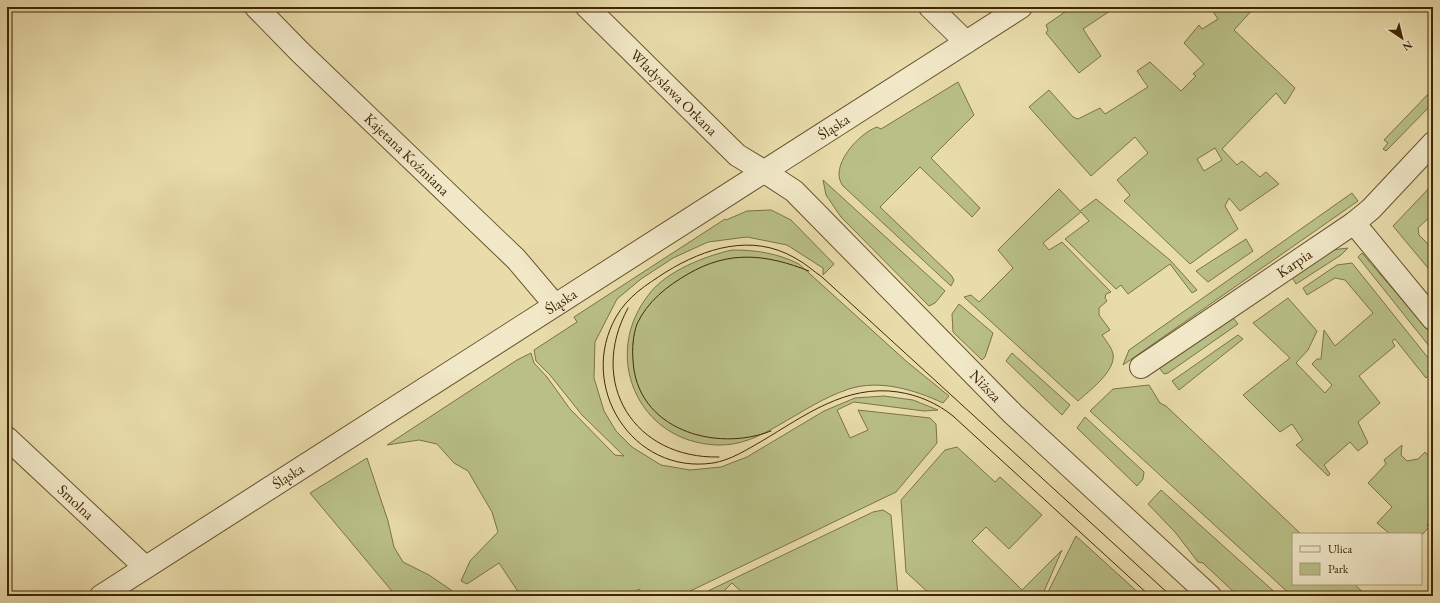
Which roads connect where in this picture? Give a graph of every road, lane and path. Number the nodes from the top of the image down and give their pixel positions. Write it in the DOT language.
graph roads {
  1 [pos="256,7"];
  2 [pos="587,7"];
  3 [pos="930,7"];
  4 [pos="1021,7"];
  5 [pos="966,42"];
  6 [pos="1433,143"];
  7 [pos="765,172"];
  8 [pos="1354,223"];
  9 [pos="554,305"];
  10 [pos="1433,319"];
  11 [pos="1141,367"];
  12 [pos="7,438"];
  13 [pos="145,567"];
  14 [pos="101,596"];
  15 [pos="1210,596"];
  1 -- 9 [label="street, Kajetana Koźmiana"];
  2 -- 7 [label="street, Władysława Orkana"];
  3 -- 5 [label="street"];
  4 -- 5 [label="street, Śląska"];
  5 -- 7 [label="street, Śląska"];
  6 -- 8 [label="street, Karpia"];
  7 -- 9 [label="street, Śląska"];
  7 -- 15 [label="street, Niższa"];
  8 -- 10 [label="street"];
  8 -- 11 [label="street, Karpia"];
  9 -- 13 [label="street, Śląska"];
  12 -- 13 [label="street, Smolna"];
  13 -- 14 [label="street, Śląska"];
}
